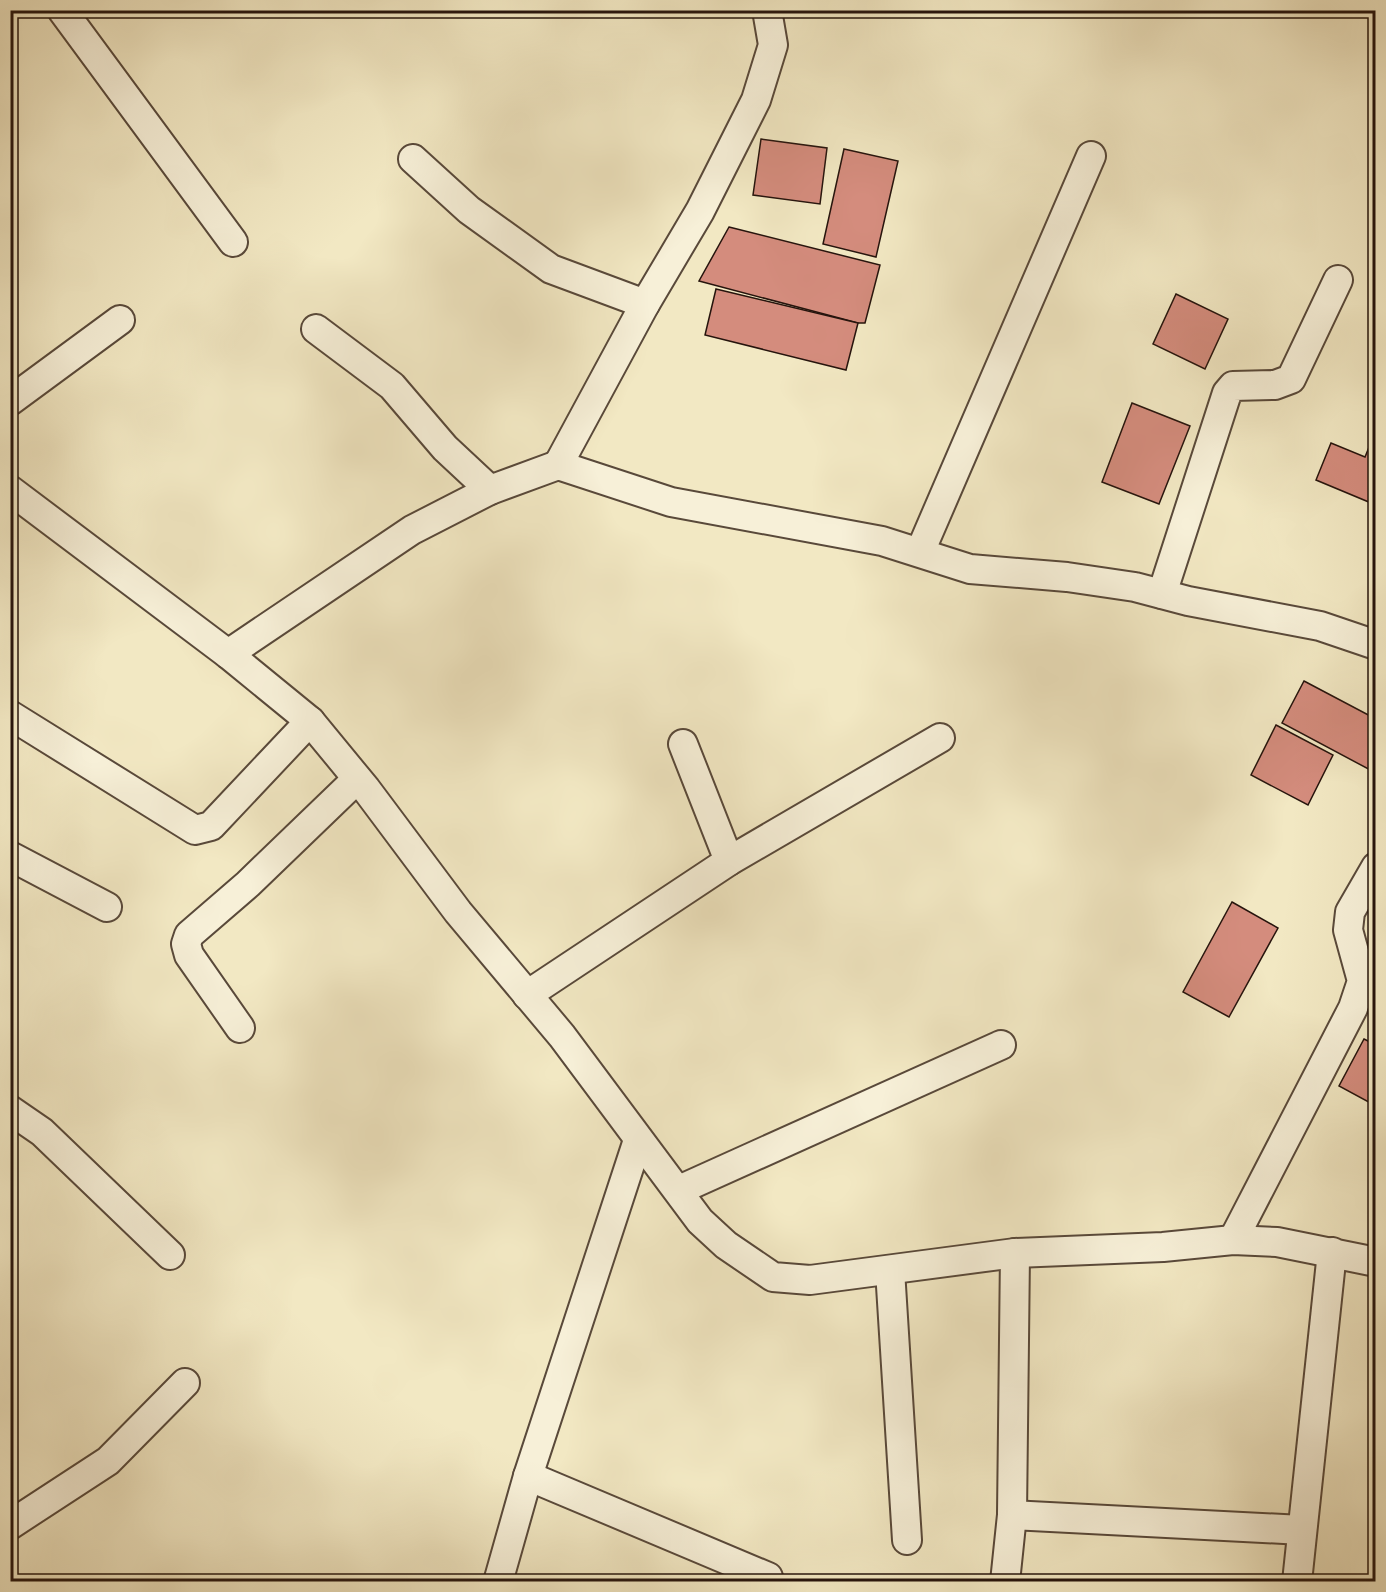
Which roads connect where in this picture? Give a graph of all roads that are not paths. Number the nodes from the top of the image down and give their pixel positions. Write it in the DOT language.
graph roads {
  1 [pos="62,10"];
  2 [pos="767,10"];
  3 [pos="1091,156"];
  4 [pos="413,159"];
  5 [pos="233,242"];
  6 [pos="1338,280"];
  7 [pos="645,304"];
  8 [pos="120,320"];
  9 [pos="315,329"];
  10 [pos="10,401"];
  11 [pos="558,465"];
  12 [pos="489,490"];
  13 [pos="12,494"];
  14 [pos="920,552"];
  15 [pos="1162,594"];
  16 [pos="1376,645"];
  17 [pos="228,654"];
  18 [pos="10,715"];
  19 [pos="310,721"];
  20 [pos="940,738"];
  21 [pos="682,744"];
  22 [pos="357,779"];
  23 [pos="10,856"];
  24 [pos="729,861"];
  25 [pos="1376,867"];
  26 [pos="107,907"];
  27 [pos="527,995"];
  28 [pos="240,1028"];
  29 [pos="1001,1045"];
  30 [pos="10,1110"];
  31 [pos="638,1140"];
  32 [pos="679,1190"];
  33 [pos="1233,1240"];
  34 [pos="1332,1252"];
  35 [pos="1015,1253"];
  36 [pos="170,1255"];
  37 [pos="1376,1262"];
  38 [pos="890,1270"];
  39 [pos="185,1383"];
  40 [pos="528,1476"];
  41 [pos="1012,1515"];
  42 [pos="10,1525"];
  43 [pos="1302,1530"];
  44 [pos="907,1540"];
  45 [pos="768,1577"];
  46 [pos="498,1581"];
  47 [pos="1005,1581"];
  48 [pos="1297,1581"];
  1 -- 5 [label="street"];
  2 -- 7 [label="street"];
  3 -- 14 [label="street"];
  4 -- 7 [label="street"];
  6 -- 15 [label="street"];
  7 -- 11 [label="street"];
  8 -- 10 [label="street"];
  9 -- 12 [label="street"];
  11 -- 12 [label="street"];
  11 -- 14 [label="street"];
  12 -- 17 [label="street"];
  13 -- 17 [label="street"];
  14 -- 15 [label="street"];
  15 -- 16 [label="street"];
  17 -- 19 [label="street"];
  18 -- 19 [label="street"];
  19 -- 22 [label="street"];
  20 -- 24 [label="street"];
  21 -- 24 [label="street"];
  22 -- 27 [label="street"];
  22 -- 28 [label="street"];
  23 -- 26 [label="street"];
  24 -- 27 [label="street"];
  25 -- 33 [label="street"];
  27 -- 31 [label="street"];
  29 -- 32 [label="street"];
  30 -- 36 [label="street"];
  31 -- 32 [label="street"];
  31 -- 40 [label="street"];
  32 -- 38 [label="street"];
  33 -- 34 [label="street"];
  33 -- 35 [label="street"];
  34 -- 37 [label="street"];
  34 -- 43 [label="street"];
  35 -- 38 [label="street"];
  35 -- 41 [label="street"];
  38 -- 44 [label="street"];
  39 -- 42 [label="street"];
  40 -- 45 [label="street"];
  40 -- 46 [label="street"];
  41 -- 43 [label="street"];
  41 -- 47 [label="street"];
  43 -- 48 [label="street"];
}
